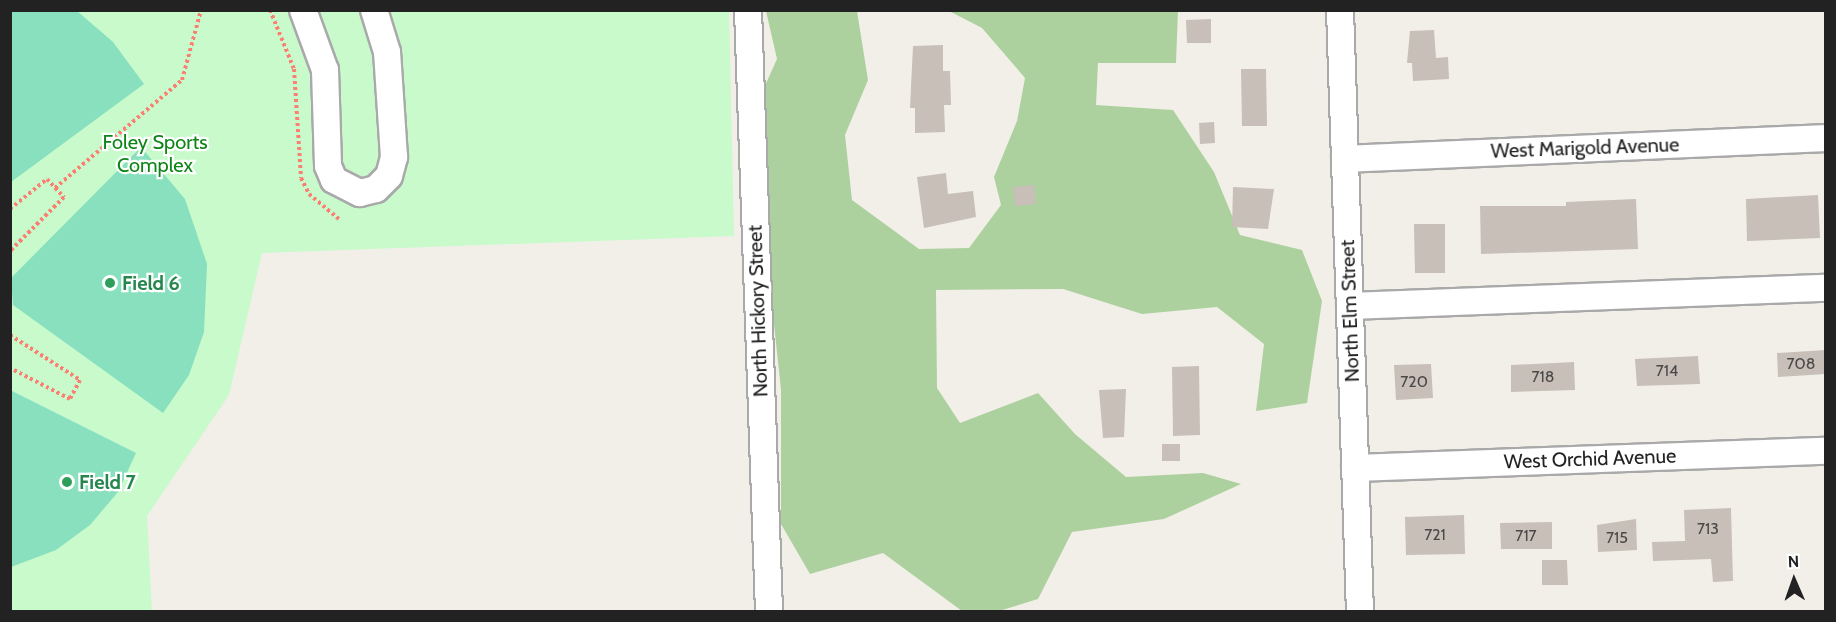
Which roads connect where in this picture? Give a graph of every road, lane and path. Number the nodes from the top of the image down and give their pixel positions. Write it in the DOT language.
graph roads {
  1 [pos="201,10"];
  2 [pos="270,10"];
  3 [pos="303,10"];
  4 [pos="374,10"];
  5 [pos="748,10"];
  6 [pos="1340,10"];
  7 [pos="1826,138"];
  8 [pos="1345,159"];
  9 [pos="55,188"];
  10 [pos="10,209"];
  11 [pos="339,219"];
  12 [pos="10,251"];
  13 [pos="1826,288"];
  14 [pos="1350,306"];
  15 [pos="10,335"];
  16 [pos="10,368"];
  17 [pos="1826,451"];
  18 [pos="1355,468"];
  19 [pos="769,612"];
  20 [pos="1360,612"];
  1 -- 9 [label="path"];
  2 -- 11 [label="path"];
  3 -- 4 [label="street"];
  5 -- 19 [label="street, North Hickory Street"];
  6 -- 8 [label="street, North Elm Street"];
  7 -- 8 [label="street, West Marigold Avenue"];
  8 -- 14 [label="street, North Elm Street"];
  9 -- 10 [label="path"];
  9 -- 12 [label="path"];
  13 -- 14 [label="street"];
  14 -- 18 [label="street, North Elm Street"];
  15 -- 16 [label="path"];
  17 -- 18 [label="street, West Orchid Avenue"];
  18 -- 20 [label="street, North Elm Street"];
}
